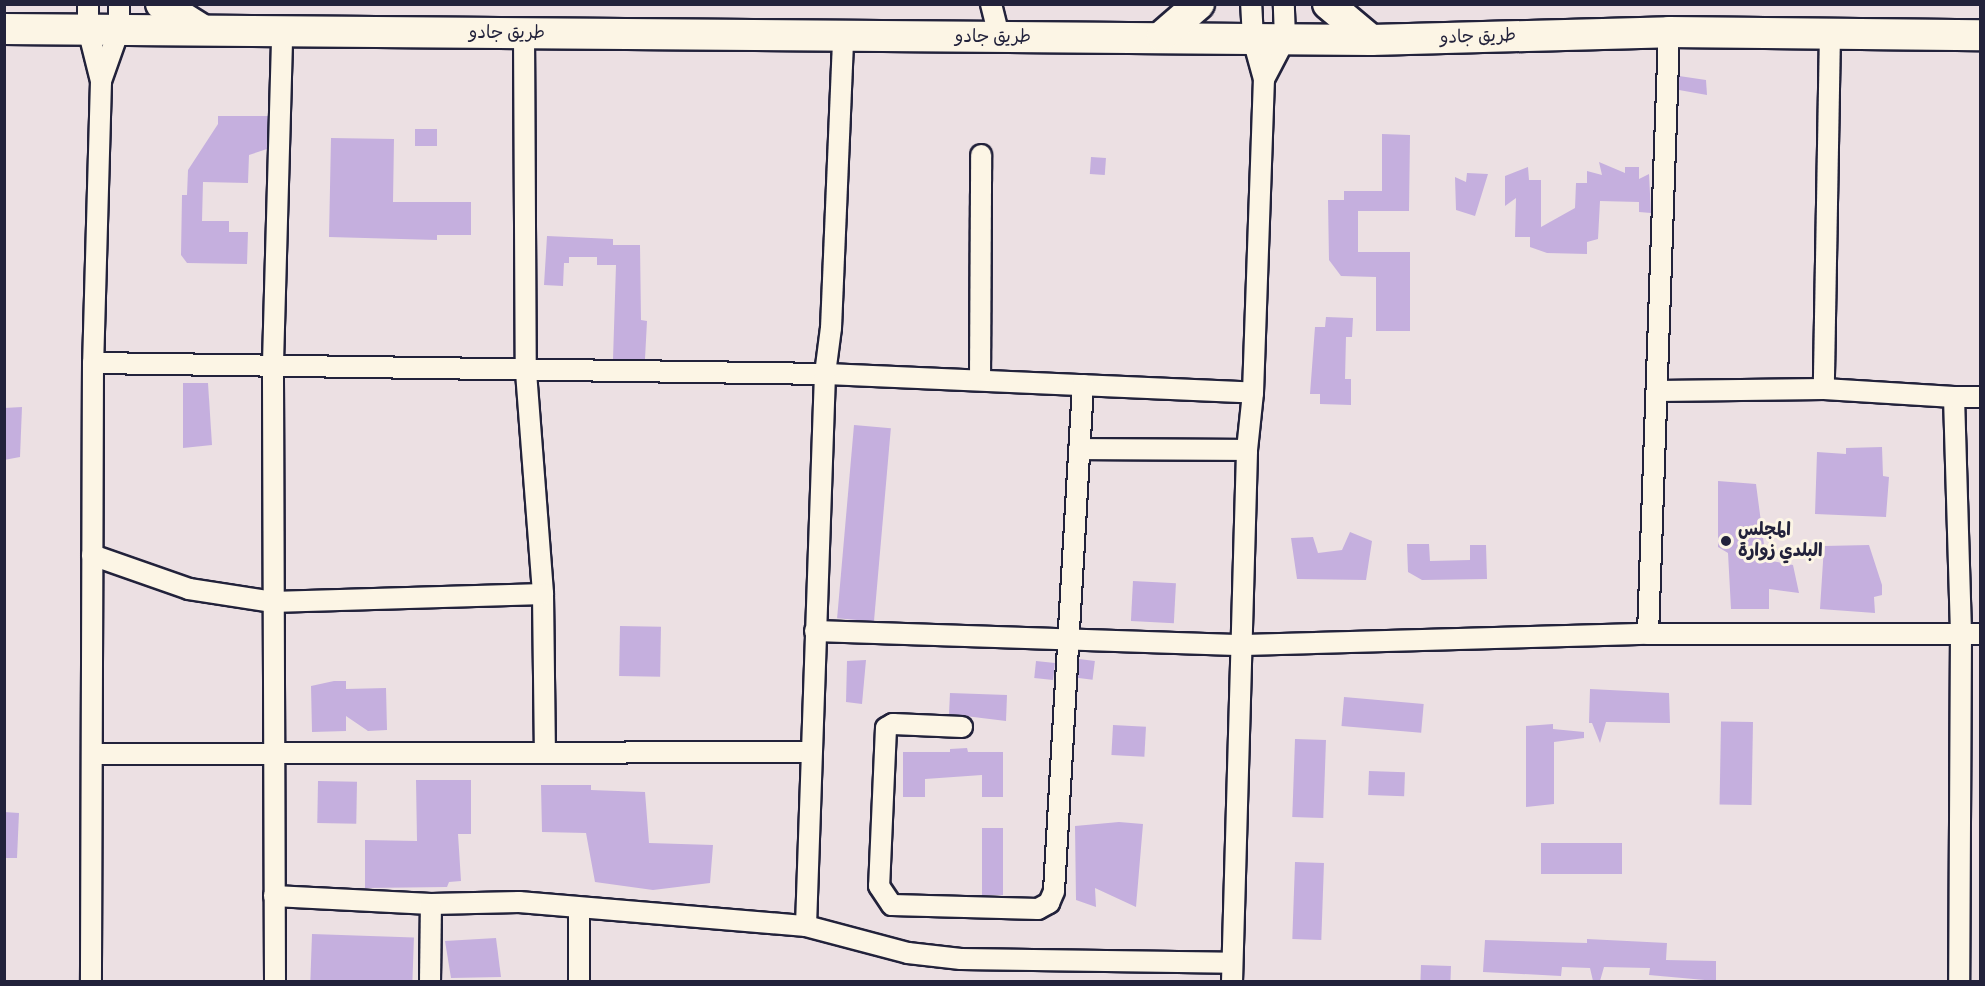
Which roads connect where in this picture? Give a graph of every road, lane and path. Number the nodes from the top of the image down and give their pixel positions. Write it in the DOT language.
graph roads {
  1 [pos="44,4"];
  2 [pos="161,4"];
  3 [pos="991,4"];
  4 [pos="1198,4"];
  5 [pos="1251,4"];
  6 [pos="1284,4"];
  7 [pos="1328,4"];
  8 [pos="88,17"];
  9 [pos="119,17"];
  10 [pos="9,29"];
  11 [pos="207,31"];
  12 [pos="282,31"];
  13 [pos="1669,32"];
  14 [pos="1830,32"];
  15 [pos="524,33"];
  16 [pos="1980,35"];
  17 [pos="843,36"];
  18 [pos="1162,36"];
  19 [pos="999,37"];
  20 [pos="1253,39"];
  21 [pos="1285,39"];
  22 [pos="1371,40"];
  23 [pos="1264,79"];
  24 [pos="101,81"];
  25 [pos="981,155"];
  26 [pos="93,363"];
  27 [pos="273,363"];
  28 [pos="526,372"];
  29 [pos="825,374"];
  30 [pos="980,379"];
  31 [pos="1083,385"];
  32 [pos="1824,389"];
  33 [pos="1658,391"];
  34 [pos="1253,393"];
  35 [pos="1954,397"];
  36 [pos="1980,397"];
  37 [pos="1079,450"];
  38 [pos="1247,450"];
  39 [pos="92,555"];
  40 [pos="543,594"];
  41 [pos="273,602"];
  42 [pos="815,631"];
  43 [pos="1971,633"];
  44 [pos="1648,634"];
  45 [pos="1066,638"];
  46 [pos="1244,645"];
  47 [pos="962,727"];
  48 [pos="545,751"];
  49 [pos="810,752"];
  50 [pos="92,754"];
  51 [pos="274,754"];
  52 [pos="274,896"];
  53 [pos="431,904"];
  54 [pos="579,908"];
  55 [pos="806,926"];
  56 [pos="1232,972"];
  57 [pos="91,981"];
  58 [pos="275,981"];
  59 [pos="430,981"];
  60 [pos="579,981"];
  61 [pos="1959,981"];
  1 -- 10 [label="highway"];
  2 -- 11 [label="highway"];
  3 -- 19 [label="street"];
  4 -- 18 [label="highway"];
  5 -- 20 [label="street"];
  6 -- 21 [label="street"];
  7 -- 22 [label="highway"];
  8 -- 9 [label="highway, طريق جادو"];
  8 -- 10 [label="highway, طريق جادو"];
  8 -- 24 [label="street"];
  9 -- 11 [label="highway, طريق جادو"];
  9 -- 24 [label="street"];
  11 -- 12 [label="highway, طريق جادو"];
  12 -- 15 [label="highway, طريق جادو"];
  12 -- 27 [label="street"];
  13 -- 14 [label="highway, طريق جادو"];
  13 -- 22 [label="highway, طريق جادو"];
  13 -- 33 [label="street"];
  14 -- 16 [label="highway, طريق جادو"];
  14 -- 32 [label="street"];
  15 -- 17 [label="highway, طريق جادو"];
  15 -- 28 [label="street"];
  17 -- 19 [label="highway, طريق جادو"];
  17 -- 29 [label="street"];
  18 -- 19 [label="highway, طريق جادو"];
  18 -- 20 [label="highway, طريق جادو"];
  20 -- 21 [label="highway, طريق جادو"];
  20 -- 23 [label="street"];
  21 -- 22 [label="highway, طريق جادو"];
  21 -- 23 [label="street"];
  23 -- 34 [label="street"];
  24 -- 26 [label="street"];
  25 -- 30 [label="street"];
  26 -- 27 [label="street"];
  26 -- 39 [label="street"];
  27 -- 28 [label="street"];
  27 -- 41 [label="street"];
  28 -- 29 [label="street"];
  28 -- 40 [label="street"];
  29 -- 30 [label="street"];
  29 -- 42 [label="street"];
  30 -- 31 [label="street"];
  31 -- 34 [label="street"];
  31 -- 37 [label="street"];
  32 -- 33 [label="street"];
  32 -- 35 [label="street"];
  33 -- 44 [label="street"];
  34 -- 38 [label="street"];
  35 -- 36 [label="street"];
  35 -- 43 [label="street"];
  37 -- 38 [label="street"];
  37 -- 45 [label="street"];
  38 -- 46 [label="street"];
  39 -- 41 [label="street"];
  39 -- 50 [label="street"];
  40 -- 41 [label="street"];
  40 -- 48 [label="street"];
  41 -- 51 [label="street"];
  42 -- 45 [label="street"];
  42 -- 49 [label="street"];
  43 -- 44 [label="street"];
  43 -- 61 [label="street"];
  44 -- 46 [label="street"];
  45 -- 46 [label="street"];
  45 -- 47 [label="street"];
  46 -- 56 [label="street"];
  48 -- 49 [label="street"];
  48 -- 51 [label="street"];
  49 -- 55 [label="street"];
  50 -- 51 [label="street"];
  50 -- 57 [label="street"];
  51 -- 52 [label="street"];
  52 -- 53 [label="street"];
  52 -- 58 [label="street"];
  53 -- 54 [label="street"];
  53 -- 59 [label="street"];
  54 -- 55 [label="street"];
  54 -- 60 [label="street"];
  55 -- 56 [label="street"];
}
